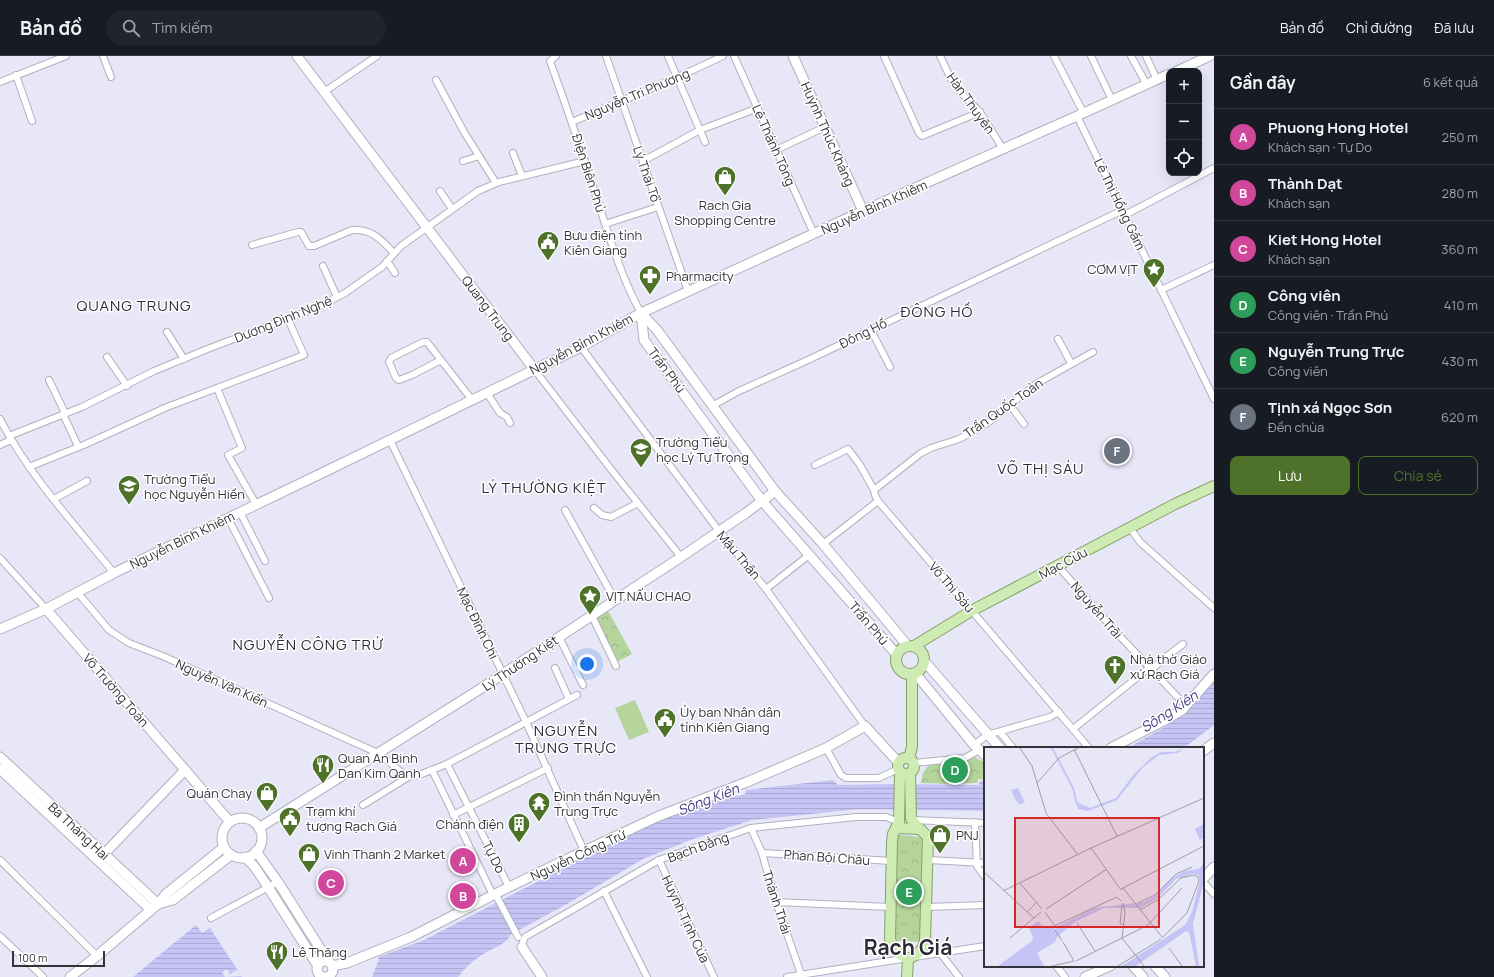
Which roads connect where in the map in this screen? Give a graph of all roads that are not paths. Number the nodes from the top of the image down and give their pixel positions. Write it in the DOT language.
graph roads {
  1 [pos="66,56"];
  2 [pos="103,56"];
  3 [pos="297,56"];
  4 [pos="377,56"];
  5 [pos="556,56"];
  6 [pos="606,56"];
  7 [pos="668,56"];
  8 [pos="723,56"];
  9 [pos="734,56"];
  10 [pos="793,56"];
  11 [pos="884,56"];
  12 [pos="940,56"];
  13 [pos="1054,56"];
  14 [pos="1091,56"];
  15 [pos="1131,56"];
  16 [pos="1146,56"];
  17 [pos="1210,56"];
  18 [pos="1183,68"];
  19 [pos="16,75"];
  20 [pos="1166,76"];
  21 [pos="112,77"];
  22 [pos="676,78"];
  23 [pos="436,80"];
  24 [pos="1157,80"];
  25 [pos="0,82"];
  26 [pos="1146,85"];
  27 [pos="324,92"];
  28 [pos="1112,100"];
  29 [pos="622,101"];
  30 [pos="758,108"];
  31 [pos="980,112"];
  32 [pos="1081,115"];
  33 [pos="32,121"];
  34 [pos="572,122"];
  35 [pos="825,127"];
  36 [pos="700,130"];
  37 [pos="705,142"];
  38 [pos="1003,149"];
  39 [pos="776,150"];
  40 [pos="513,153"];
  41 [pos="479,156"];
  42 [pos="643,160"];
  43 [pos="463,161"];
  44 [pos="585,161"];
  45 [pos="1214,168"];
  46 [pos="522,176"];
  47 [pos="496,183"];
  48 [pos="440,191"];
  49 [pos="658,206"];
  50 [pos="452,209"];
  51 [pos="863,211"];
  52 [pos="1124,212"];
  53 [pos="606,224"];
  54 [pos="427,226"];
  55 [pos="814,234"];
  56 [pos="252,245"];
  57 [pos="394,253"];
  58 [pos="387,261"];
  59 [pos="1214,265"];
  60 [pos="323,266"];
  61 [pos="395,273"];
  62 [pos="1161,290"];
  63 [pos="688,291"];
  64 [pos="337,297"];
  65 [pos="641,313"];
  66 [pos="288,319"];
  67 [pos="870,330"];
  68 [pos="167,332"];
  69 [pos="1058,339"];
  70 [pos="581,347"];
  71 [pos="1093,352"];
  72 [pos="107,357"];
  73 [pos="184,359"];
  74 [pos="441,360"];
  75 [pos="1071,363"];
  76 [pos="890,367"];
  77 [pos="534,369"];
  78 [pos="49,380"];
  79 [pos="127,386"];
  80 [pos="217,388"];
  81 [pos="487,393"];
  82 [pos="1214,399"];
  83 [pos="472,400"];
  84 [pos="1010,405"];
  85 [pos="712,406"];
  86 [pos="64,413"];
  87 [pos="722,418"];
  88 [pos="0,419"];
  89 [pos="510,423"];
  90 [pos="1024,424"];
  91 [pos="709,427"];
  92 [pos="10,438"];
  93 [pos="390,440"];
  94 [pos="0,445"];
  95 [pos="78,446"];
  96 [pos="814,466"];
  97 [pos="29,467"];
  98 [pos="87,481"];
  99 [pos="1214,486"];
  100 [pos="874,490"];
  101 [pos="775,491"];
  102 [pos="54,499"];
  103 [pos="762,501"];
  104 [pos="878,501"];
  105 [pos="638,502"];
  106 [pos="256,504"];
  107 [pos="594,508"];
  108 [pos="565,510"];
  109 [pos="240,512"];
  110 [pos="228,518"];
  111 [pos="1130,528"];
  112 [pos="719,531"];
  113 [pos="823,544"];
  114 [pos="809,555"];
  115 [pos="682,557"];
  116 [pos="0,558"];
  117 [pos="265,561"];
  118 [pos="1058,566"];
  119 [pos="114,573"];
  120 [pos="766,588"];
  121 [pos="78,593"];
  122 [pos="269,598"];
  123 [pos="615,600"];
  124 [pos="46,608"];
  125 [pos="1214,608"];
  126 [pos="972,610"];
  127 [pos="592,616"];
  128 [pos="0,629"];
  129 [pos="559,637"];
  130 [pos="1183,644"];
  131 [pos="911,646"];
  132 [pos="896,655"];
  133 [pos="924,662"];
  134 [pos="616,666"];
  135 [pos="555,668"];
  136 [pos="1150,669"];
  137 [pos="502,674"];
  138 [pos="914,674"];
  139 [pos="1214,674"];
  140 [pos="583,685"];
  141 [pos="577,695"];
  142 [pos="569,699"];
  143 [pos="1186,706"];
  144 [pos="1059,712"];
  145 [pos="526,722"];
  146 [pos="865,726"];
  147 [pos="1073,729"];
  148 [pos="1000,732"];
  149 [pos="987,735"];
  150 [pos="1214,743"];
  151 [pos="999,747"];
  152 [pos="1012,747"];
  153 [pos="1088,747"];
  154 [pos="1113,747"];
  155 [pos="826,748"];
  156 [pos="980,750"];
  157 [pos="1204,750"];
  158 [pos="380,754"];
  159 [pos="0,757"];
  160 [pos="911,761"];
  161 [pos="447,764"];
  162 [pos="548,768"];
  163 [pos="0,769"];
  164 [pos="185,770"];
  165 [pos="432,770"];
  166 [pos="903,773"];
  167 [pos="410,776"];
  168 [pos="33,794"];
  169 [pos="362,805"];
  170 [pos="469,806"];
  171 [pos="453,815"];
  172 [pos="911,819"];
  173 [pos="230,822"];
  174 [pos="975,822"];
  175 [pos="984,822"];
  176 [pos="898,825"];
  177 [pos="259,828"];
  178 [pos="751,828"];
  179 [pos="920,829"];
  180 [pos="224,847"];
  181 [pos="584,851"];
  182 [pos="256,852"];
  183 [pos="762,852"];
  184 [pos="104,854"];
  185 [pos="231,855"];
  186 [pos="245,857"];
  187 [pos="0,860"];
  188 [pos="659,860"];
  189 [pos="892,860"];
  190 [pos="928,860"];
  191 [pos="976,862"];
  192 [pos="984,863"];
  193 [pos="1214,867"];
  194 [pos="984,877"];
  195 [pos="1204,879"];
  196 [pos="1204,881"];
  197 [pos="278,882"];
  198 [pos="268,887"];
  199 [pos="509,887"];
  200 [pos="604,891"];
  201 [pos="1214,894"];
  202 [pos="496,897"];
  203 [pos="776,902"];
  204 [pos="158,904"];
  205 [pos="984,905"];
  206 [pos="890,907"];
  207 [pos="927,907"];
  208 [pos="151,910"];
  209 [pos="211,918"];
  210 [pos="0,936"];
  211 [pos="518,937"];
  212 [pos="984,946"];
  213 [pos="522,947"];
  214 [pos="941,954"];
  215 [pos="97,956"];
  216 [pos="908,958"];
  217 [pos="331,965"];
  218 [pos="318,966"];
  219 [pos="1057,967"];
  220 [pos="1108,967"];
  221 [pos="1134,967"];
  222 [pos="1157,967"];
  223 [pos="322,976"];
  224 [pos="802,976"];
  225 [pos="43,977"];
  226 [pos="70,977"];
  227 [pos="340,977"];
  228 [pos="542,977"];
  229 [pos="647,977"];
  230 [pos="714,977"];
  231 [pos="788,977"];
  232 [pos="907,977"];
  233 [pos="959,977"];
  234 [pos="1065,977"];
  235 [pos="1085,977"];
  236 [pos="1143,977"];
  237 [pos="1165,977"];
  1 -- 19 [label="street"];
  2 -- 21 [label="street"];
  3 -- 27 [label="street, Quang Trung"];
  4 -- 27 [label="street"];
  5 -- 34 [label="street, Điện Biên Phủ"];
  6 -- 29 [label="street, Lý Thái Tổ"];
  7 -- 22 [label="street"];
  8 -- 22 [label="street, Nguyễn Tri Phương"];
  9 -- 30 [label="street, Lê Thánh Tông"];
  10 -- 35 [label="street, Huỳnh Thúc Kháng"];
  11 -- 31 [label="street"];
  12 -- 31 [label="street, Hàn Thuyên"];
  13 -- 32 [label="street, Lê Thị Hồng Gấm"];
  14 -- 28 [label="street"];
  15 -- 26 [label="street"];
  16 -- 24 [label="street"];
  17 -- 18 [label="street"];
  19 -- 25 [label="street"];
  19 -- 33 [label="street"];
  20 -- 24 [label="street, Nguyễn Bỉnh Khiêm"];
  22 -- 29 [label="street, Nguyễn Tri Phương"];
  22 -- 36 [label="street"];
  23 -- 41 [label="street"];
  24 -- 26 [label="street, Nguyễn Bỉnh Khiêm"];
  26 -- 28 [label="street, Nguyễn Bỉnh Khiêm"];
  27 -- 54 [label="street, Quang Trung"];
  28 -- 32 [label="street, Nguyễn Bỉnh Khiêm"];
  29 -- 34 [label="street, Nguyễn Tri Phương"];
  29 -- 42 [label="street, Lý Thái Tổ"];
  30 -- 36 [label="street"];
  30 -- 39 [label="street, Lê Thánh Tông"];
  31 -- 38 [label="street, Hàn Thuyên"];
  32 -- 38 [label="street, Nguyễn Bỉnh Khiêm"];
  32 -- 52 [label="street, Lê Thị Hồng Gấm"];
  34 -- 44 [label="street, Điện Biên Phủ"];
  35 -- 39 [label="street"];
  35 -- 51 [label="street, Huỳnh Thúc Kháng"];
  36 -- 37 [label="street"];
  36 -- 42 [label="street"];
  38 -- 51 [label="street, Nguyễn Bỉnh Khiêm"];
  39 -- 55 [label="street, Lê Thánh Tông"];
  40 -- 46 [label="street"];
  41 -- 43 [label="street"];
  41 -- 47 [label="street"];
  42 -- 49 [label="street, Lý Thái Tổ"];
  44 -- 46 [label="street, Dương Đình Nghệ"];
  44 -- 53 [label="street, Điện Biên Phủ"];
  45 -- 52 [label="street, Đông Hồ"];
  46 -- 47 [label="street, Dương Đình Nghệ"];
  47 -- 50 [label="street, Dương Đình Nghệ"];
  48 -- 50 [label="street"];
  49 -- 53 [label="street"];
  49 -- 63 [label="street, Lý Thái Tổ"];
  50 -- 54 [label="street, Dương Đình Nghệ"];
  51 -- 55 [label="street, Nguyễn Bỉnh Khiêm"];
  52 -- 62 [label="street, Lê Thị Hồng Gấm"];
  52 -- 67 [label="street, Đông Hồ"];
  53 -- 65 [label="street, Điện Biên Phủ"];
  54 -- 57 [label="street, Dương Đình Nghệ"];
  54 -- 77 [label="street, Quang Trung"];
  55 -- 63 [label="street, Nguyễn Bỉnh Khiêm"];
  56 -- 57 [label="street"];
  57 -- 58 [label="street, Dương Đình Nghệ"];
  58 -- 61 [label="street"];
  58 -- 64 [label="street, Dương Đình Nghệ"];
  59 -- 62 [label="street"];
  60 -- 64 [label="street"];
  62 -- 82 [label="street, Lê Thị Hồng Gấm"];
  63 -- 65 [label="street, Nguyễn Bỉnh Khiêm"];
  64 -- 66 [label="street, Dương Đình Nghệ"];
  65 -- 70 [label="street, Nguyễn Bỉnh Khiêm"];
  65 -- 85 [label="street, Trần Phú"];
  65 -- 91 [label="street, Trần Phú"];
  66 -- 73 [label="street, Dương Đình Nghệ"];
  66 -- 80 [label="street"];
  67 -- 76 [label="street"];
  67 -- 85 [label="street, Đông Hồ"];
  68 -- 73 [label="street"];
  69 -- 75 [label="street"];
  70 -- 77 [label="street, Nguyễn Bỉnh Khiêm"];
  70 -- 112 [label="street, Mậu Thân"];
  71 -- 75 [label="street, Trần Quốc Toản"];
  72 -- 79 [label="street"];
  73 -- 79 [label="street, Dương Đình Nghệ"];
  74 -- 74 [label="street"];
  74 -- 83 [label="street"];
  75 -- 84 [label="street, Trần Quốc Toản"];
  77 -- 81 [label="street, Nguyễn Bỉnh Khiêm"];
  77 -- 105 [label="street, Quang Trung"];
  78 -- 86 [label="street"];
  79 -- 86 [label="street, Dương Đình Nghệ"];
  80 -- 95 [label="street"];
  80 -- 106 [label="street"];
  81 -- 83 [label="street, Nguyễn Bỉnh Khiêm"];
  81 -- 89 [label="street"];
  83 -- 93 [label="street, Nguyễn Bỉnh Khiêm"];
  84 -- 90 [label="street"];
  84 -- 100 [label="street, Trần Quốc Toản"];
  85 -- 87 [label="street, Trần Phú"];
  86 -- 92 [label="street, Dương Đình Nghệ"];
  86 -- 95 [label="street"];
  87 -- 91 [label="street"];
  87 -- 101 [label="street, Trần Phú"];
  88 -- 92 [label="street"];
  91 -- 103 [label="street, Trần Phú"];
  92 -- 94 [label="street, Dương Đình Nghệ"];
  92 -- 97 [label="street"];
  93 -- 106 [label="street, Nguyễn Bỉnh Khiêm"];
  93 -- 137 [label="street, Mạc Đĩnh Chi"];
  95 -- 97 [label="street"];
  96 -- 100 [label="street, Võ Thị Sáu"];
  97 -- 102 [label="street"];
  98 -- 102 [label="street"];
  99 -- 111 [label="main road, Mạc Cửu"];
  100 -- 104 [label="street, Võ Thị Sáu"];
  101 -- 103 [label="street, Lý Thường Kiệt"];
  101 -- 113 [label="street, Trần Phú"];
  102 -- 119 [label="street"];
  103 -- 112 [label="street, Lý Thường Kiệt"];
  103 -- 114 [label="street, Trần Phú"];
  104 -- 113 [label="street"];
  104 -- 126 [label="street, Võ Thị Sáu"];
  105 -- 107 [label="street"];
  105 -- 115 [label="street, Quang Trung"];
  106 -- 109 [label="street, Nguyễn Bỉnh Khiêm"];
  108 -- 123 [label="street"];
  109 -- 110 [label="street, Nguyễn Bỉnh Khiêm"];
  109 -- 117 [label="street"];
  110 -- 119 [label="street, Nguyễn Bỉnh Khiêm"];
  110 -- 122 [label="street"];
  111 -- 118 [label="main road, Mạc Cửu"];
  111 -- 125 [label="street"];
  112 -- 115 [label="street, Lý Thường Kiệt"];
  112 -- 120 [label="street, Mậu Thân"];
  113 -- 114 [label="street"];
  113 -- 131 [label="street, Trần Phú"];
  114 -- 120 [label="street"];
  114 -- 132 [label="street, Trần Phú"];
  115 -- 123 [label="street, Lý Thường Kiệt"];
  116 -- 124 [label="street, Võ Trường Toản"];
  118 -- 126 [label="main road, Mạc Cửu"];
  118 -- 136 [label="street, Nguyễn Trãi"];
  119 -- 121 [label="street, Nguyễn Bỉnh Khiêm"];
  120 -- 146 [label="street, Mậu Thân"];
  121 -- 124 [label="street, Nguyễn Bỉnh Khiêm"];
  121 -- 158 [label="street, Nguyễn Văn Kiến"];
  123 -- 127 [label="street, Lý Thường Kiệt"];
  124 -- 128 [label="street, Nguyễn Bỉnh Khiêm"];
  124 -- 164 [label="street, Võ Trường Toản"];
  126 -- 131 [label="main road, Mạc Cửu"];
  126 -- 144 [label="street, Võ Thị Sáu"];
  127 -- 129 [label="street, Lý Thường Kiệt"];
  127 -- 134 [label="street"];
  129 -- 137 [label="street, Lý Thường Kiệt"];
  129 -- 140 [label="street"];
  130 -- 136 [label="street"];
  131 -- 132 [label="main road"];
  131 -- 133 [label="main road, Trần Phú"];
  132 -- 138 [label="main road, Trần Phú"];
  133 -- 138 [label="main road"];
  133 -- 149 [label="street, Trần Phú"];
  135 -- 142 [label="street"];
  136 -- 143 [label="street, Nguyễn Trãi"];
  136 -- 147 [label="street"];
  137 -- 145 [label="street, Mạc Đĩnh Chi"];
  137 -- 158 [label="street, Lý Thường Kiệt"];
  138 -- 156 [label="street, Trần Phú"];
  138 -- 160 [label="main road"];
  139 -- 143 [label="street"];
  141 -- 142 [label="street"];
  142 -- 145 [label="street"];
  143 -- 154 [label="street"];
  144 -- 147 [label="street, Võ Thị Sáu"];
  144 -- 148 [label="street"];
  145 -- 161 [label="street"];
  145 -- 162 [label="street, Mạc Đĩnh Chi"];
  146 -- 155 [label="street, Nguyễn Công Trứ"];
  146 -- 166 [label="street, Mậu Thân"];
  147 -- 153 [label="street, Võ Thị Sáu"];
  148 -- 149 [label="street"];
  148 -- 152 [label="street"];
  149 -- 151 [label="street, Trần Phú"];
  149 -- 156 [label="street"];
  150 -- 157 [label="street"];
  155 -- 166 [label="street"];
  155 -- 181 [label="street, Nguyễn Công Trứ"];
  156 -- 160 [label="street"];
  158 -- 167 [label="street, Nguyễn Văn Kiến"];
  158 -- 177 [label="street, Lý Thường Kiệt"];
  159 -- 168 [label="street, Ba Tháng Hai"];
  160 -- 166 [label="main road"];
  160 -- 166 [label="main road"];
  161 -- 165 [label="street"];
  161 -- 170 [label="street, Tự Do"];
  162 -- 170 [label="street"];
  162 -- 181 [label="street, Mạc Đĩnh Chi"];
  163 -- 168 [label="street, Ba Tháng Hai"];
  164 -- 173 [label="street, Võ Trường Toản"];
  164 -- 184 [label="street"];
  165 -- 167 [label="street"];
  165 -- 171 [label="street, Tự Do"];
  166 -- 172 [label="main road"];
  166 -- 176 [label="main road"];
  167 -- 169 [label="street"];
  168 -- 184 [label="street, Ba Tháng Hai"];
  168 -- 208 [label="street, Ba Tháng Hai"];
  170 -- 171 [label="street"];
  170 -- 199 [label="street, Tự Do"];
  171 -- 202 [label="street, Tự Do"];
  172 -- 174 [label="street"];
  172 -- 179 [label="main road"];
  173 -- 177 [label="street"];
  173 -- 180 [label="street"];
  174 -- 175 [label="street"];
  174 -- 191 [label="street"];
  176 -- 178 [label="street, Bạch Đằng"];
  176 -- 179 [label="main road"];
  176 -- 189 [label="main road"];
  177 -- 182 [label="street"];
  178 -- 183 [label="street, Thành Thái"];
  178 -- 188 [label="street, Bạch Đằng"];
  179 -- 190 [label="main road"];
  180 -- 185 [label="street"];
  180 -- 204 [label="street"];
  181 -- 199 [label="street, Nguyễn Công Trứ"];
  182 -- 186 [label="street"];
  182 -- 197 [label="street"];
  183 -- 189 [label="street, Phan Bội Châu"];
  183 -- 203 [label="street, Thành Thái"];
  184 -- 204 [label="street, Ba Tháng Hai"];
  185 -- 186 [label="street"];
  185 -- 204 [label="street"];
  186 -- 198 [label="street"];
  187 -- 215 [label="street"];
  188 -- 200 [label="street, Bạch Đằng"];
  188 -- 230 [label="street, Huỳnh Tịnh Của"];
  189 -- 206 [label="main road"];
  190 -- 191 [label="street"];
  190 -- 207 [label="main road"];
  191 -- 192 [label="street"];
  191 -- 194 [label="street"];
  193 -- 195 [label="street"];
  196 -- 201 [label="street"];
  197 -- 198 [label="street"];
  197 -- 217 [label="street"];
  198 -- 209 [label="street"];
  198 -- 218 [label="street"];
  199 -- 202 [label="street, Nguyễn Công Trứ"];
  200 -- 213 [label="street, Bạch Đằng"];
  200 -- 229 [label="street"];
  202 -- 211 [label="street, Tự Do"];
  202 -- 217 [label="street, Nguyễn Công Trứ"];
  203 -- 206 [label="street"];
  203 -- 224 [label="street, Thành Thái"];
  204 -- 208 [label="street"];
  205 -- 207 [label="street"];
  206 -- 216 [label="main road"];
  207 -- 216 [label="main road"];
  208 -- 215 [label="street"];
  210 -- 225 [label="street"];
  212 -- 214 [label="street"];
  213 -- 228 [label="street"];
  214 -- 216 [label="street"];
  214 -- 233 [label="street"];
  215 -- 226 [label="street"];
  216 -- 224 [label="street"];
  216 -- 232 [label="main road"];
  217 -- 218 [label="street"];
  217 -- 223 [label="street"];
  217 -- 227 [label="street"];
  218 -- 223 [label="street"];
  219 -- 234 [label="street"];
  220 -- 235 [label="street"];
  221 -- 236 [label="street"];
  222 -- 237 [label="street"];
  224 -- 231 [label="street"];
}
